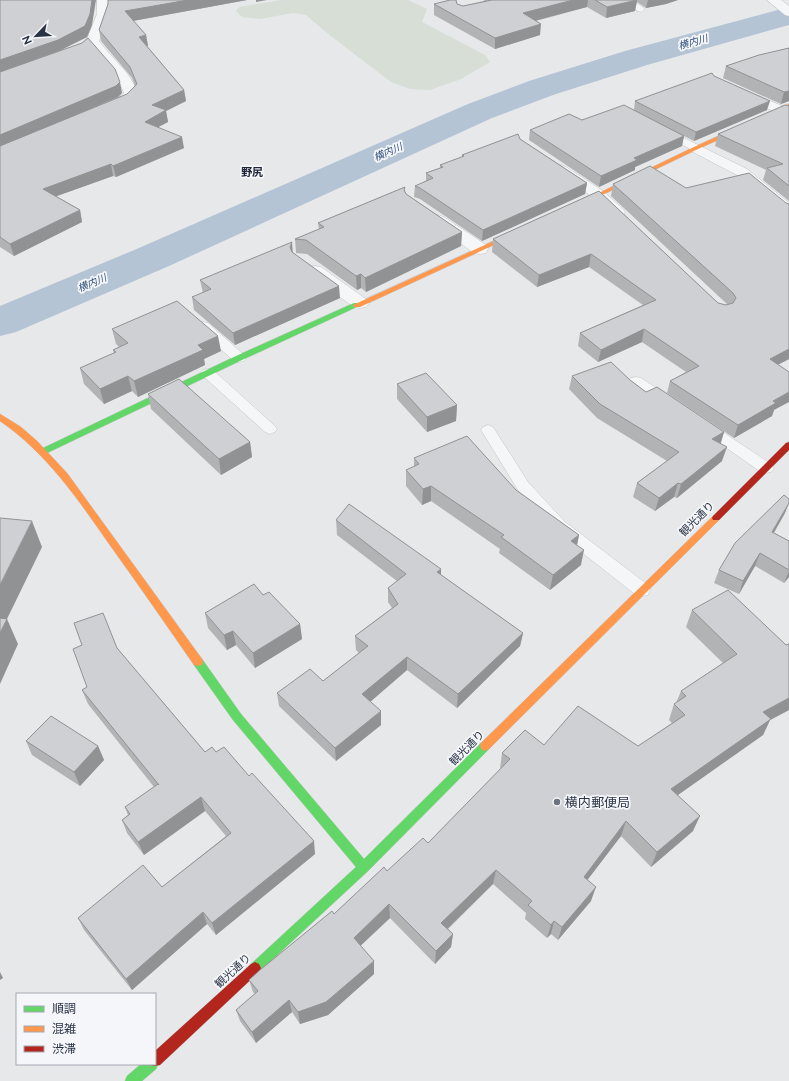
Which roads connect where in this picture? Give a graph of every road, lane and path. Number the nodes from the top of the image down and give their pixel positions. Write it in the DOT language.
graph roads {
  1 [pos="103,0"];
  2 [pos="626,0"];
  3 [pos="773,0"];
  4 [pos="641,9"];
  5 [pos="789,12"];
  6 [pos="93,41"];
  7 [pos="72,52"];
  8 [pos="732,87"];
  9 [pos="786,110"];
  10 [pos="95,114"];
  11 [pos="655,126"];
  12 [pos="696,148"];
  13 [pos="549,162"];
  14 [pos="598,194"];
  15 [pos="569,208"];
  16 [pos="425,212"];
  17 [pos="789,212"];
  18 [pos="626,221"];
  19 [pos="527,228"];
  20 [pos="480,249"];
  21 [pos="300,259"];
  22 [pos="360,304"];
  23 [pos="195,320"];
  24 [pos="239,358"];
  25 [pos="208,373"];
  26 [pos="636,381"];
  27 [pos="682,411"];
  28 [pos="0,417"];
  29 [pos="694,420"];
  30 [pos="270,429"];
  31 [pos="488,430"];
  32 [pos="44,451"];
  33 [pos="786,452"];
  34 [pos="766,468"];
  35 [pos="642,590"];
  36 [pos="364,867"];
  37 [pos="156,1059"];
  38 [pos="150,1065"];
  39 [pos="132,1081"];
  1 -- 6 [label="street"];
  2 -- 4 [label="lane"];
  3 -- 5 [label="street"];
  6 -- 7 [label="street"];
  6 -- 10 [label="street"];
  8 -- 9 [label="street"];
  9 -- 12 [label="main road"];
  11 -- 12 [label="lane"];
  12 -- 14 [label="main road"];
  12 -- 17 [label="street"];
  13 -- 14 [label="street"];
  14 -- 15 [label="main road"];
  14 -- 18 [label="street"];
  16 -- 20 [label="street"];
  19 -- 20 [label="main road"];
  20 -- 22 [label="main road"];
  21 -- 22 [label="street"];
  22 -- 24 [label="main road"];
  23 -- 24 [label="lane"];
  24 -- 25 [label="main road"];
  25 -- 30 [label="lane"];
  25 -- 32 [label="main road"];
  26 -- 27 [label="lane"];
  28 -- 32 [label="main road"];
  29 -- 34 [label="lane"];
  31 -- 35 [label="lane"];
  32 -- 36 [label="main road"];
  33 -- 34 [label="main road, 観光通り"];
  34 -- 35 [label="main road, 観光通り"];
  35 -- 36 [label="main road, 観光通り"];
  36 -- 37 [label="main road, 観光通り"];
  38 -- 39 [label="main road"];
}
